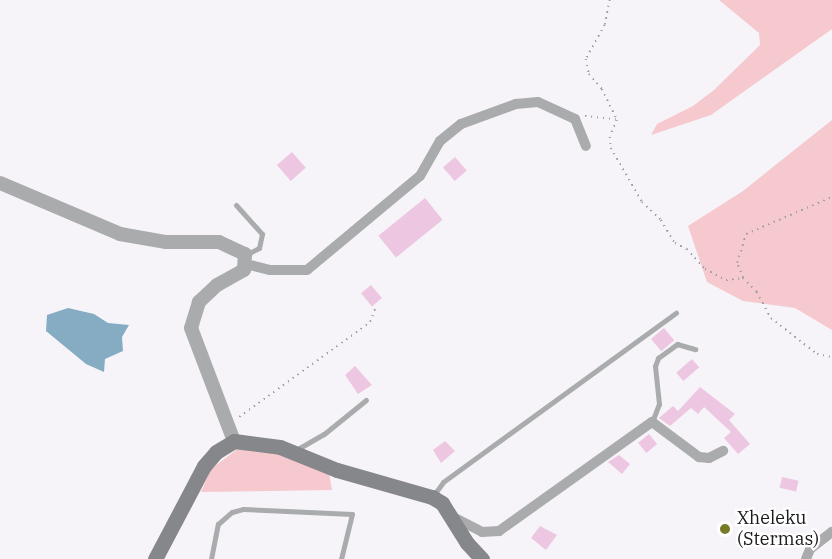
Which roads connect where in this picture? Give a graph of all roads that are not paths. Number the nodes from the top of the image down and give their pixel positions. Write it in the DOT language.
graph roads {
  1 [pos="586,146"];
  2 [pos="0,183"];
  3 [pos="236,205"];
  4 [pos="246,259"];
  5 [pos="676,313"];
  6 [pos="695,349"];
  7 [pos="366,400"];
  8 [pos="652,422"];
  9 [pos="234,441"];
  10 [pos="723,452"];
  11 [pos="292,453"];
  12 [pos="432,497"];
  13 [pos="451,516"];
  14 [pos="832,532"];
  15 [pos="155,559"];
  16 [pos="211,559"];
  17 [pos="341,559"];
  18 [pos="482,559"];
  19 [pos="806,559"];
  1 -- 4 [label="street"];
  2 -- 4 [label="street"];
  3 -- 4 [label="lane"];
  4 -- 9 [label="street"];
  5 -- 12 [label="lane"];
  6 -- 8 [label="lane"];
  7 -- 11 [label="lane"];
  8 -- 10 [label="street"];
  8 -- 13 [label="street"];
  9 -- 11 [label="main road"];
  9 -- 15 [label="main road"];
  11 -- 12 [label="main road"];
  12 -- 13 [label="main road"];
  13 -- 18 [label="main road"];
  14 -- 19 [label="street"];
  16 -- 17 [label="lane"];
}
